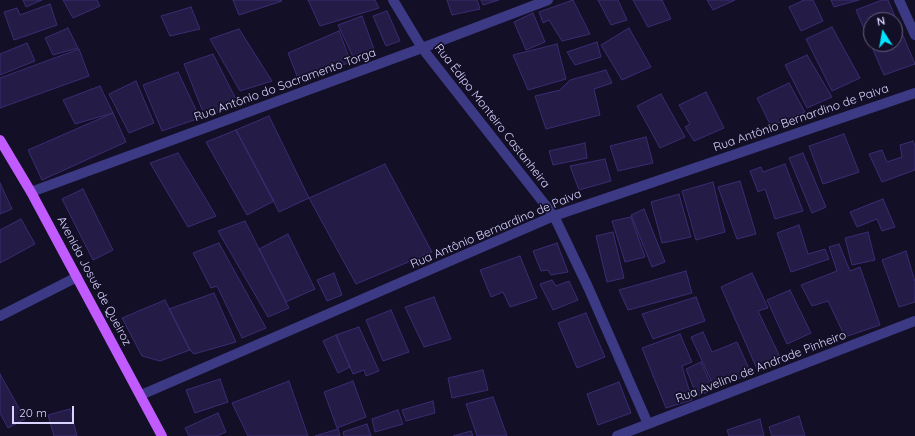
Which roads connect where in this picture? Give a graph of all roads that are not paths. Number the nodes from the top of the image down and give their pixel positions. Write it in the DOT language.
graph roads {
  1 [pos="393,0"];
  2 [pos="548,0"];
  3 [pos="899,0"];
  4 [pos="915,35"];
  5 [pos="422,48"];
  6 [pos="915,93"];
  7 [pos="0,140"];
  8 [pos="31,192"];
  9 [pos="554,216"];
  10 [pos="77,277"];
  11 [pos="0,316"];
  12 [pos="915,321"];
  13 [pos="141,395"];
  14 [pos="648,424"];
  15 [pos="162,436"];
  16 [pos="617,436"];
  1 -- 5 [label="street, Rua Édipo Monteiro Castanheira"];
  2 -- 5 [label="street, Rua Antônio do Sacramento Torga"];
  3 -- 4 [label="street"];
  5 -- 8 [label="street, Rua Antônio do Sacramento Torga"];
  5 -- 9 [label="street, Rua Édipo Monteiro Castanheira"];
  6 -- 9 [label="street, Rua Antônio Bernardino de Paiva"];
  7 -- 8 [label="main road, Avenida Josué de Queiroz"];
  8 -- 10 [label="main road, Avenida Josué de Queiroz"];
  9 -- 13 [label="street, Rua Antônio Bernardino de Paiva"];
  9 -- 14 [label="street, Rua Édipo Monteiro Castanheira"];
  10 -- 11 [label="street"];
  10 -- 13 [label="main road, Avenida Josué de Queiroz"];
  12 -- 14 [label="street, Rua Avelino de Andrade Pinheiro"];
  13 -- 15 [label="main road, Avenida Josué de Queiroz"];
  14 -- 16 [label="street, Rua Avelino de Andrade Pinheiro"];
}
